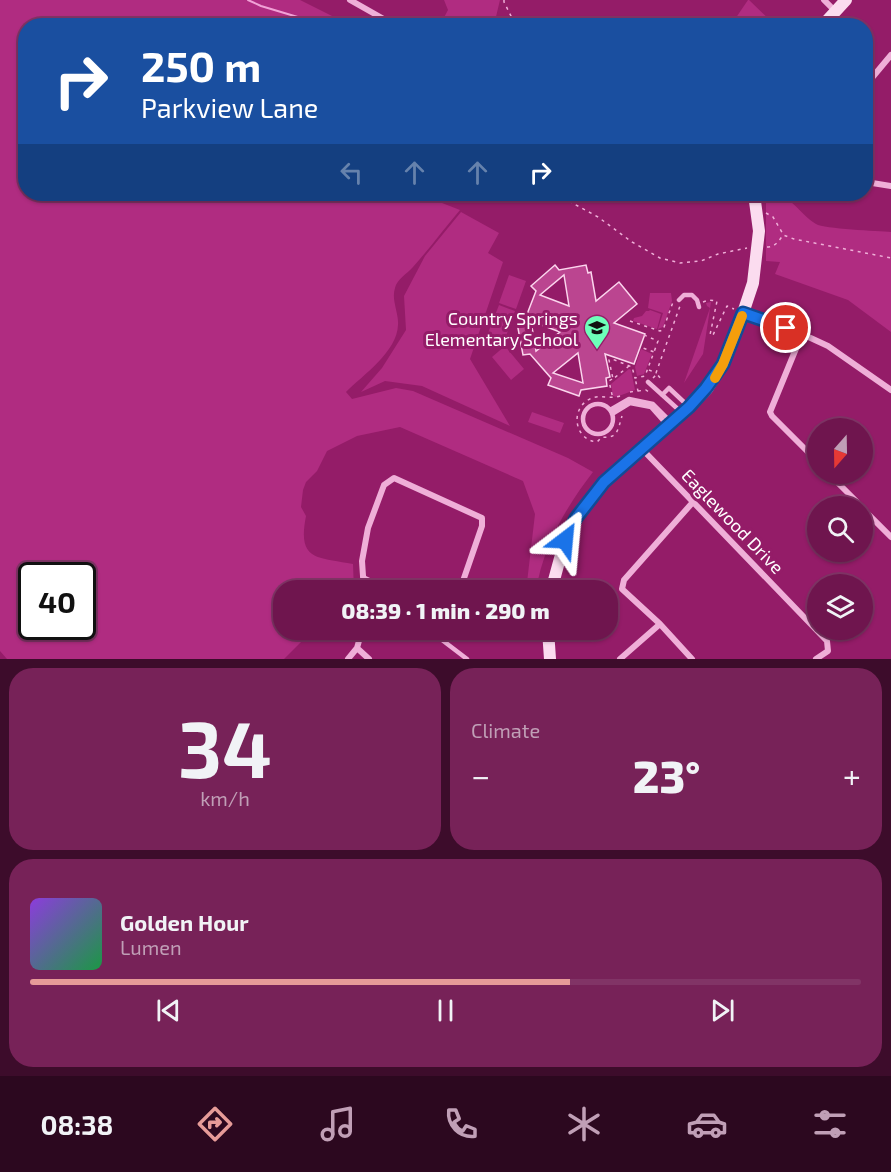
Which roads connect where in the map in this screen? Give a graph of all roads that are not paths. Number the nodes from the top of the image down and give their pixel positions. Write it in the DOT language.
graph roads {
  1 [pos="350,0"];
  2 [pos="824,0"];
  3 [pos="846,0"];
  4 [pos="835,11"];
  5 [pos="382,18"];
  6 [pos="829,18"];
  7 [pos="891,55"];
  8 [pos="873,77"];
  9 [pos="873,183"];
  10 [pos="891,186"];
  11 [pos="756,201"];
  12 [pos="680,301"];
  13 [pos="699,307"];
  14 [pos="743,313"];
  15 [pos="802,334"];
  16 [pos="648,382"];
  17 [pos="891,390"];
  18 [pos="662,395"];
  19 [pos="686,410"];
  20 [pos="611,412"];
  21 [pos="670,424"];
  22 [pos="642,448"];
  23 [pos="807,451"];
  24 [pos="839,484"];
  25 [pos="851,496"];
  26 [pos="693,502"];
  27 [pos="873,518"];
  28 [pos="891,537"];
  29 [pos="363,577"];
  30 [pos="363,580"];
  31 [pos="369,580"];
  32 [pos="463,580"];
  33 [pos="554,580"];
  34 [pos="660,624"];
  35 [pos="359,640"];
  36 [pos="442,640"];
  37 [pos="549,640"];
  38 [pos="357,648"];
  39 [pos="348,659"];
  40 [pos="369,659"];
  41 [pos="467,659"];
  42 [pos="550,659"];
  43 [pos="620,659"];
  44 [pos="692,659"];
  45 [pos="816,659"];
  1 -- 5 [label="street"];
  2 -- 4 [label="street"];
  3 -- 4 [label="street"];
  4 -- 6 [label="street"];
  7 -- 8 [label="street"];
  9 -- 10 [label="street"];
  11 -- 14 [label="street"];
  12 -- 13 [label="lane"];
  14 -- 15 [label="street"];
  14 -- 19 [label="street"];
  15 -- 17 [label="street"];
  15 -- 23 [label="street"];
  16 -- 18 [label="lane"];
  18 -- 19 [label="lane"];
  18 -- 19 [label="lane"];
  19 -- 21 [label="street"];
  20 -- 20 [label="lane"];
  20 -- 21 [label="lane"];
  21 -- 22 [label="street"];
  22 -- 26 [label="street, Eaglewood Drive"];
  22 -- 33 [label="street"];
  24 -- 25 [label="street"];
  26 -- 34 [label="street"];
  26 -- 45 [label="street, Eaglewood Drive"];
  27 -- 28 [label="street"];
  29 -- 30 [label="street"];
  29 -- 31 [label="lane"];
  29 -- 32 [label="street"];
  34 -- 43 [label="street"];
  34 -- 44 [label="street"];
  35 -- 38 [label="street"];
  36 -- 41 [label="lane"];
  37 -- 42 [label="street"];
  38 -- 39 [label="street"];
  38 -- 40 [label="street"];
}
